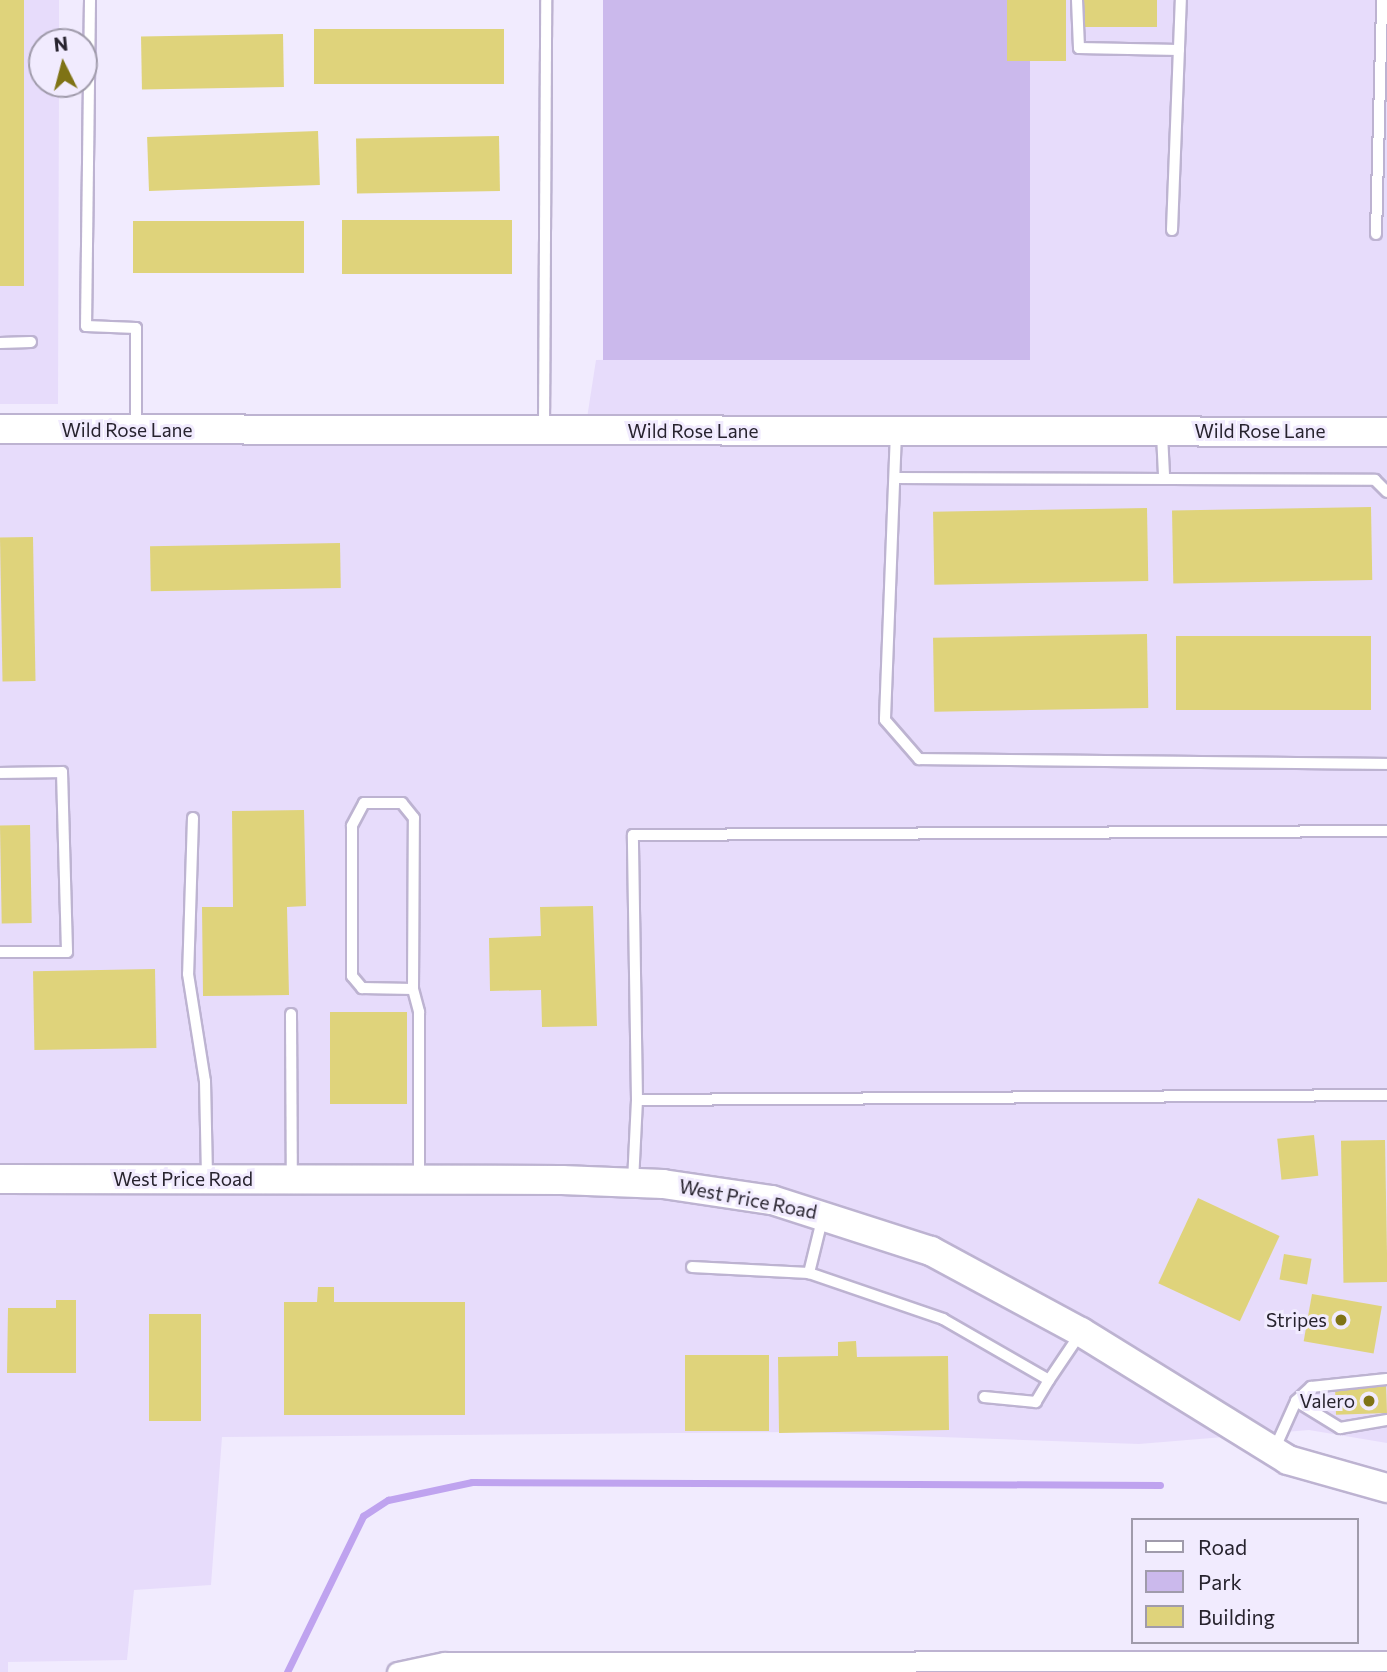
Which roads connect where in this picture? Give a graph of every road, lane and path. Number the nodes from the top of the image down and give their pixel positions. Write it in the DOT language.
graph roads {
  1 [pos="90,0"];
  2 [pos="546,0"];
  3 [pos="1077,0"];
  4 [pos="1181,0"];
  5 [pos="1382,0"];
  6 [pos="1179,50"];
  7 [pos="1382,168"];
  8 [pos="1172,230"];
  9 [pos="1376,234"];
  10 [pos="31,342"];
  11 [pos="0,343"];
  12 [pos="0,429"];
  13 [pos="136,430"];
  14 [pos="544,430"];
  15 [pos="896,431"];
  16 [pos="1162,431"];
  17 [pos="1387,432"];
  18 [pos="1164,475"];
  19 [pos="895,478"];
  20 [pos="1387,492"];
  21 [pos="1387,764"];
  22 [pos="0,773"];
  23 [pos="193,818"];
  24 [pos="1387,831"];
  25 [pos="0,952"];
  26 [pos="414,989"];
  27 [pos="291,1014"];
  28 [pos="1387,1095"];
  29 [pos="637,1100"];
  30 [pos="0,1179"];
  31 [pos="207,1179"];
  32 [pos="419,1179"];
  33 [pos="292,1180"];
  34 [pos="634,1183"];
  35 [pos="824,1213"];
  36 [pos="692,1267"];
  37 [pos="809,1273"];
  38 [pos="1081,1332"];
  39 [pos="1387,1379"];
  40 [pos="1049,1380"];
  41 [pos="984,1397"];
  42 [pos="1296,1401"];
  43 [pos="1387,1420"];
  44 [pos="1273,1452"];
  45 [pos="1387,1488"];
  46 [pos="1387,1661"];
  47 [pos="397,1672"];
  1 -- 13 [label="lane"];
  2 -- 14 [label="lane"];
  3 -- 6 [label="lane"];
  4 -- 6 [label="lane"];
  5 -- 7 [label="lane"];
  6 -- 8 [label="lane"];
  7 -- 9 [label="lane"];
  10 -- 11 [label="lane"];
  12 -- 13 [label="main road, Wild Rose Lane"];
  13 -- 14 [label="main road, Wild Rose Lane"];
  14 -- 15 [label="main road, Wild Rose Lane"];
  15 -- 16 [label="main road, Wild Rose Lane"];
  15 -- 19 [label="lane"];
  16 -- 17 [label="main road, Wild Rose Lane"];
  16 -- 18 [label="lane"];
  18 -- 19 [label="lane"];
  18 -- 20 [label="lane"];
  19 -- 21 [label="lane"];
  22 -- 25 [label="lane"];
  23 -- 31 [label="lane"];
  24 -- 29 [label="lane"];
  26 -- 26 [label="lane"];
  26 -- 32 [label="lane"];
  27 -- 33 [label="lane"];
  28 -- 29 [label="lane"];
  29 -- 34 [label="lane"];
  30 -- 31 [label="main road, West Price Road"];
  31 -- 33 [label="main road, West Price Road"];
  32 -- 33 [label="main road, West Price Road"];
  32 -- 34 [label="main road, West Price Road"];
  34 -- 35 [label="main road, West Price Road"];
  35 -- 37 [label="lane"];
  35 -- 38 [label="main road, West Price Road"];
  36 -- 37 [label="lane"];
  37 -- 40 [label="lane"];
  38 -- 40 [label="lane"];
  38 -- 44 [label="main road, West Price Road"];
  39 -- 42 [label="lane"];
  40 -- 41 [label="lane"];
  42 -- 43 [label="lane"];
  42 -- 44 [label="lane"];
  44 -- 45 [label="main road, West Price Road"];
  46 -- 47 [label="street"];
}
